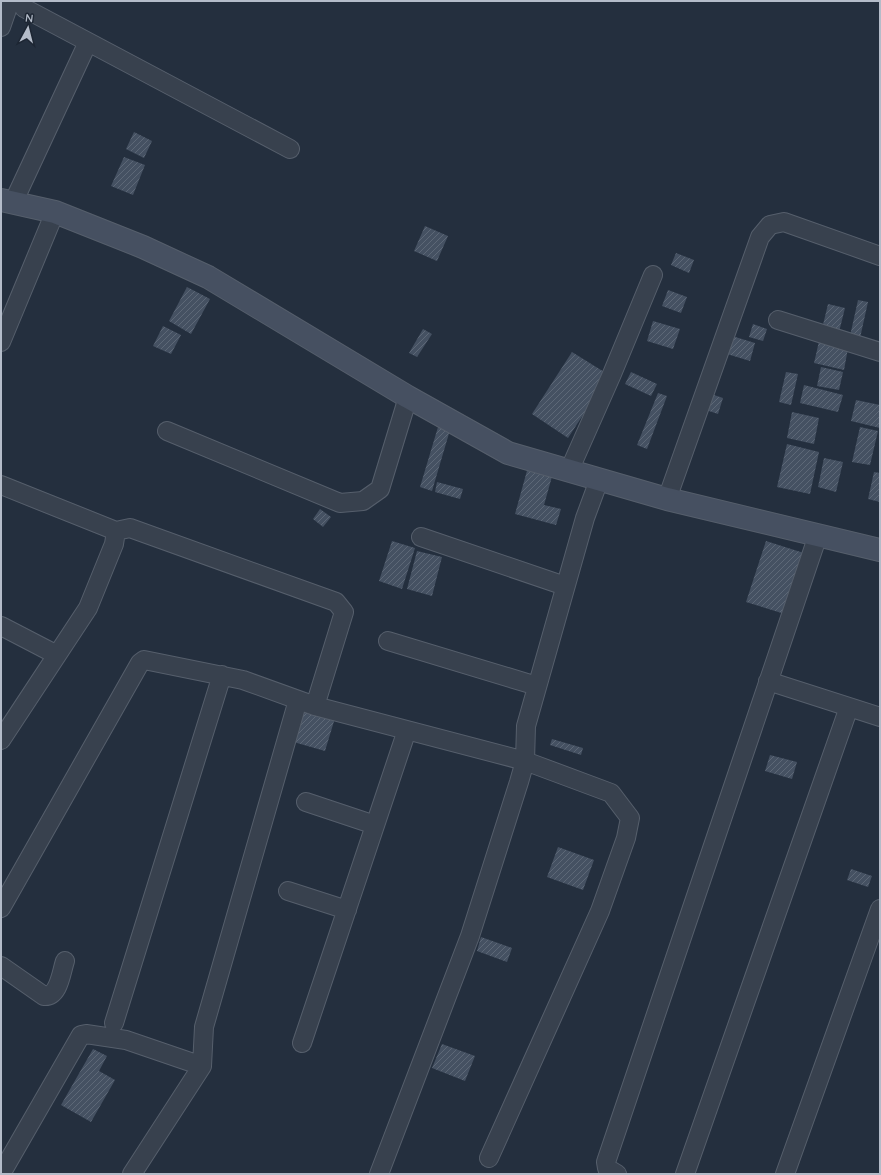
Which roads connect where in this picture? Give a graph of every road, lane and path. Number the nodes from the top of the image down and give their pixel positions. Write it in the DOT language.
graph roads {
  1 [pos="17,5"];
  2 [pos="1,27"];
  3 [pos="88,42"];
  4 [pos="290,149"];
  5 [pos="7,201"];
  6 [pos="55,212"];
  7 [pos="880,256"];
  8 [pos="653,275"];
  9 [pos="778,320"];
  10 [pos="1,342"];
  11 [pos="880,352"];
  12 [pos="408,396"];
  13 [pos="167,431"];
  14 [pos="569,471"];
  15 [pos="599,480"];
  16 [pos="1,486"];
  17 [pos="667,499"];
  18 [pos="116,531"];
  19 [pos="818,535"];
  20 [pos="421,537"];
  21 [pos="880,550"];
  22 [pos="565,586"];
  23 [pos="1,626"];
  24 [pos="388,641"];
  25 [pos="57,655"];
  26 [pos="222,675"];
  27 [pos="768,681"];
  28 [pos="537,686"];
  29 [pos="298,700"];
  30 [pos="315,706"];
  31 [pos="848,707"];
  32 [pos="880,717"];
  33 [pos="407,730"];
  34 [pos="1,740"];
  35 [pos="525,761"];
  36 [pos="306,802"];
  37 [pos="375,825"];
  38 [pos="288,891"];
  39 [pos="1,908"];
  40 [pos="880,909"];
  41 [pos="347,910"];
  42 [pos="65,961"];
  43 [pos="1,966"];
  44 [pos="114,1023"];
  45 [pos="302,1043"];
  46 [pos="202,1066"];
  47 [pos="490,1158"];
  48 [pos="1,1174"];
  49 [pos="132,1174"];
  50 [pos="379,1174"];
  51 [pos="617,1174"];
  52 [pos="685,1174"];
  53 [pos="785,1174"];
  1 -- 2 [label="street"];
  1 -- 3 [label="street"];
  3 -- 4 [label="street"];
  3 -- 5 [label="street"];
  5 -- 6 [label="main road"];
  6 -- 10 [label="street"];
  6 -- 12 [label="main road"];
  7 -- 17 [label="street"];
  8 -- 14 [label="street"];
  9 -- 11 [label="street"];
  12 -- 13 [label="street"];
  12 -- 14 [label="main road"];
  14 -- 15 [label="main road"];
  15 -- 17 [label="main road"];
  15 -- 22 [label="street"];
  16 -- 18 [label="street"];
  17 -- 19 [label="main road"];
  18 -- 25 [label="street"];
  18 -- 30 [label="street"];
  19 -- 21 [label="main road"];
  19 -- 27 [label="street"];
  20 -- 22 [label="street"];
  22 -- 28 [label="street"];
  23 -- 25 [label="street"];
  24 -- 28 [label="street"];
  25 -- 34 [label="street"];
  26 -- 29 [label="street"];
  26 -- 39 [label="street"];
  26 -- 44 [label="street"];
  27 -- 31 [label="street"];
  27 -- 51 [label="street"];
  28 -- 35 [label="street"];
  29 -- 30 [label="street"];
  29 -- 46 [label="street"];
  30 -- 33 [label="street"];
  31 -- 32 [label="street"];
  31 -- 52 [label="street"];
  33 -- 35 [label="street"];
  33 -- 37 [label="street"];
  35 -- 47 [label="street"];
  35 -- 50 [label="street"];
  36 -- 37 [label="street"];
  37 -- 41 [label="street"];
  38 -- 41 [label="street"];
  40 -- 53 [label="street"];
  41 -- 45 [label="street"];
  42 -- 43 [label="street"];
  46 -- 48 [label="street"];
  46 -- 49 [label="street"];
}
